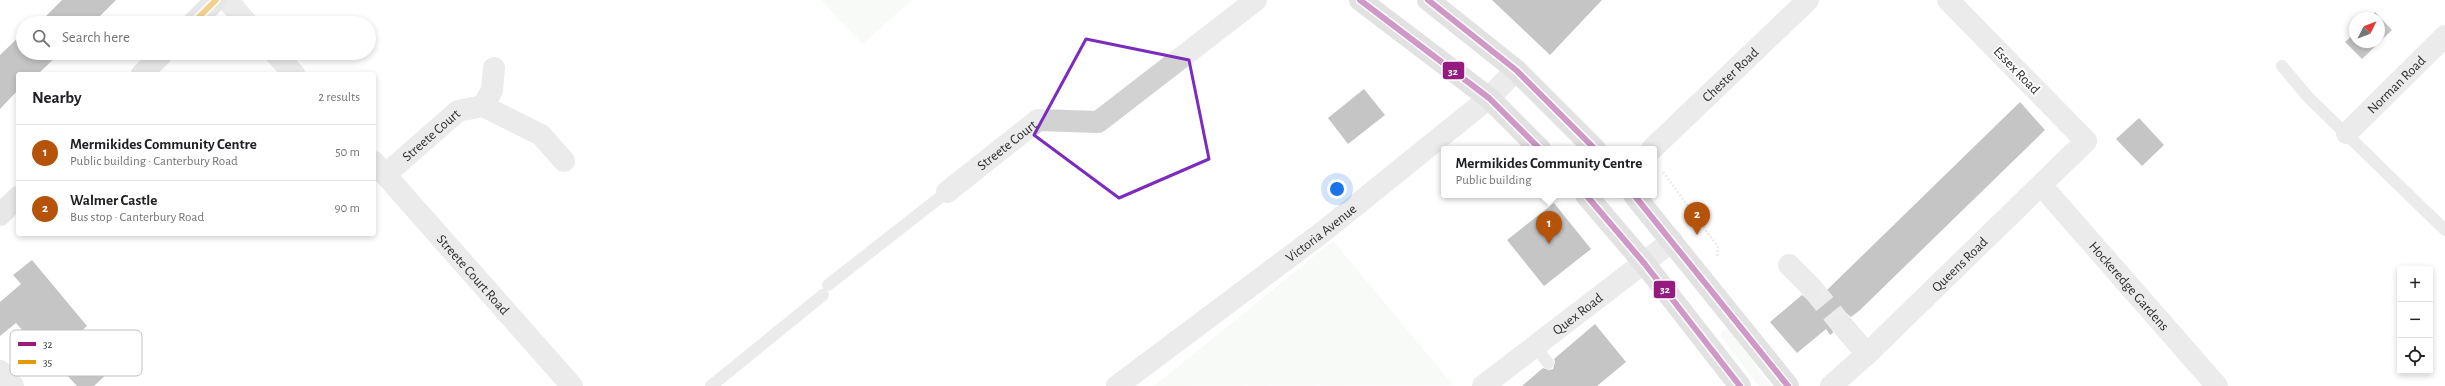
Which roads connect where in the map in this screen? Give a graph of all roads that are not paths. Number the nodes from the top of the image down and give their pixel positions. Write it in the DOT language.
graph roads {
  1 [pos="216,0"];
  2 [pos="227,0"];
  3 [pos="1256,0"];
  4 [pos="1360,0"];
  5 [pos="1428,0"];
  6 [pos="1808,0"];
  7 [pos="1948,0"];
  8 [pos="200,16"];
  9 [pos="242,16"];
  10 [pos="2445,36"];
  11 [pos="156,60"];
  12 [pos="281,60"];
  13 [pos="2282,66"];
  14 [pos="494,68"];
  15 [pos="1516,70"];
  16 [pos="144,72"];
  17 [pos="292,72"];
  18 [pos="1488,98"];
  19 [pos="483,106"];
  20 [pos="2347,133"];
  21 [pos="2086,141"];
  22 [pos="1537,146"];
  23 [pos="1592,146"];
  24 [pos="1655,146"];
  25 [pos="564,160"];
  26 [pos="380,169"];
  27 [pos="2041,185"];
  28 [pos="947,192"];
  29 [pos="1589,198"];
  30 [pos="1636,198"];
  31 [pos="16,199"];
  32 [pos="0,215"];
  33 [pos="2445,230"];
  34 [pos="1672,241"];
  35 [pos="1644,263"];
  36 [pos="1789,265"];
  37 [pos="1811,287"];
  38 [pos="1842,325"];
  39 [pos="1535,346"];
  40 [pos="1867,354"];
  41 [pos="1548,364"];
  42 [pos="0,371"];
  43 [pos="13,386"];
  44 [pos="572,386"];
  45 [pos="711,386"];
  46 [pos="1118,386"];
  47 [pos="1483,386"];
  48 [pos="1740,386"];
  49 [pos="1788,386"];
  50 [pos="1831,386"];
  51 [pos="2216,386"];
  1 -- 8 [label="street"];
  2 -- 9 [label="street"];
  3 -- 28 [label="street, Streete Court"];
  4 -- 18 [label="highway"];
  5 -- 15 [label="highway"];
  6 -- 24 [label="street, Chester Road"];
  7 -- 21 [label="street, Essex Road"];
  10 -- 20 [label="street, Norman Road"];
  11 -- 16 [label="street"];
  12 -- 17 [label="street"];
  13 -- 20 [label="lane"];
  14 -- 19 [label="street"];
  15 -- 18 [label="street, Victoria Avenue"];
  15 -- 23 [label="highway"];
  18 -- 22 [label="highway"];
  18 -- 46 [label="street, Victoria Avenue"];
  19 -- 25 [label="street"];
  19 -- 26 [label="street, Streete Court"];
  20 -- 33 [label="lane"];
  21 -- 27 [label="street, Queens Road"];
  26 -- 44 [label="street, Streete Court Road"];
  27 -- 40 [label="street, Queens Road"];
  27 -- 51 [label="street, Hockeredge Gardens"];
  28 -- 45 [label="lane, Streete Court"];
  29 -- 35 [label="highway"];
  30 -- 34 [label="highway"];
  31 -- 32 [label="street"];
  34 -- 35 [label="street, Quex Road"];
  34 -- 49 [label="highway"];
  35 -- 39 [label="street, Quex Road"];
  35 -- 48 [label="highway"];
  36 -- 37 [label="street"];
  38 -- 40 [label="street"];
  39 -- 41 [label="lane"];
  39 -- 47 [label="street, Quex Road"];
  40 -- 50 [label="street, Queens Road"];
  42 -- 43 [label="street"];
}
